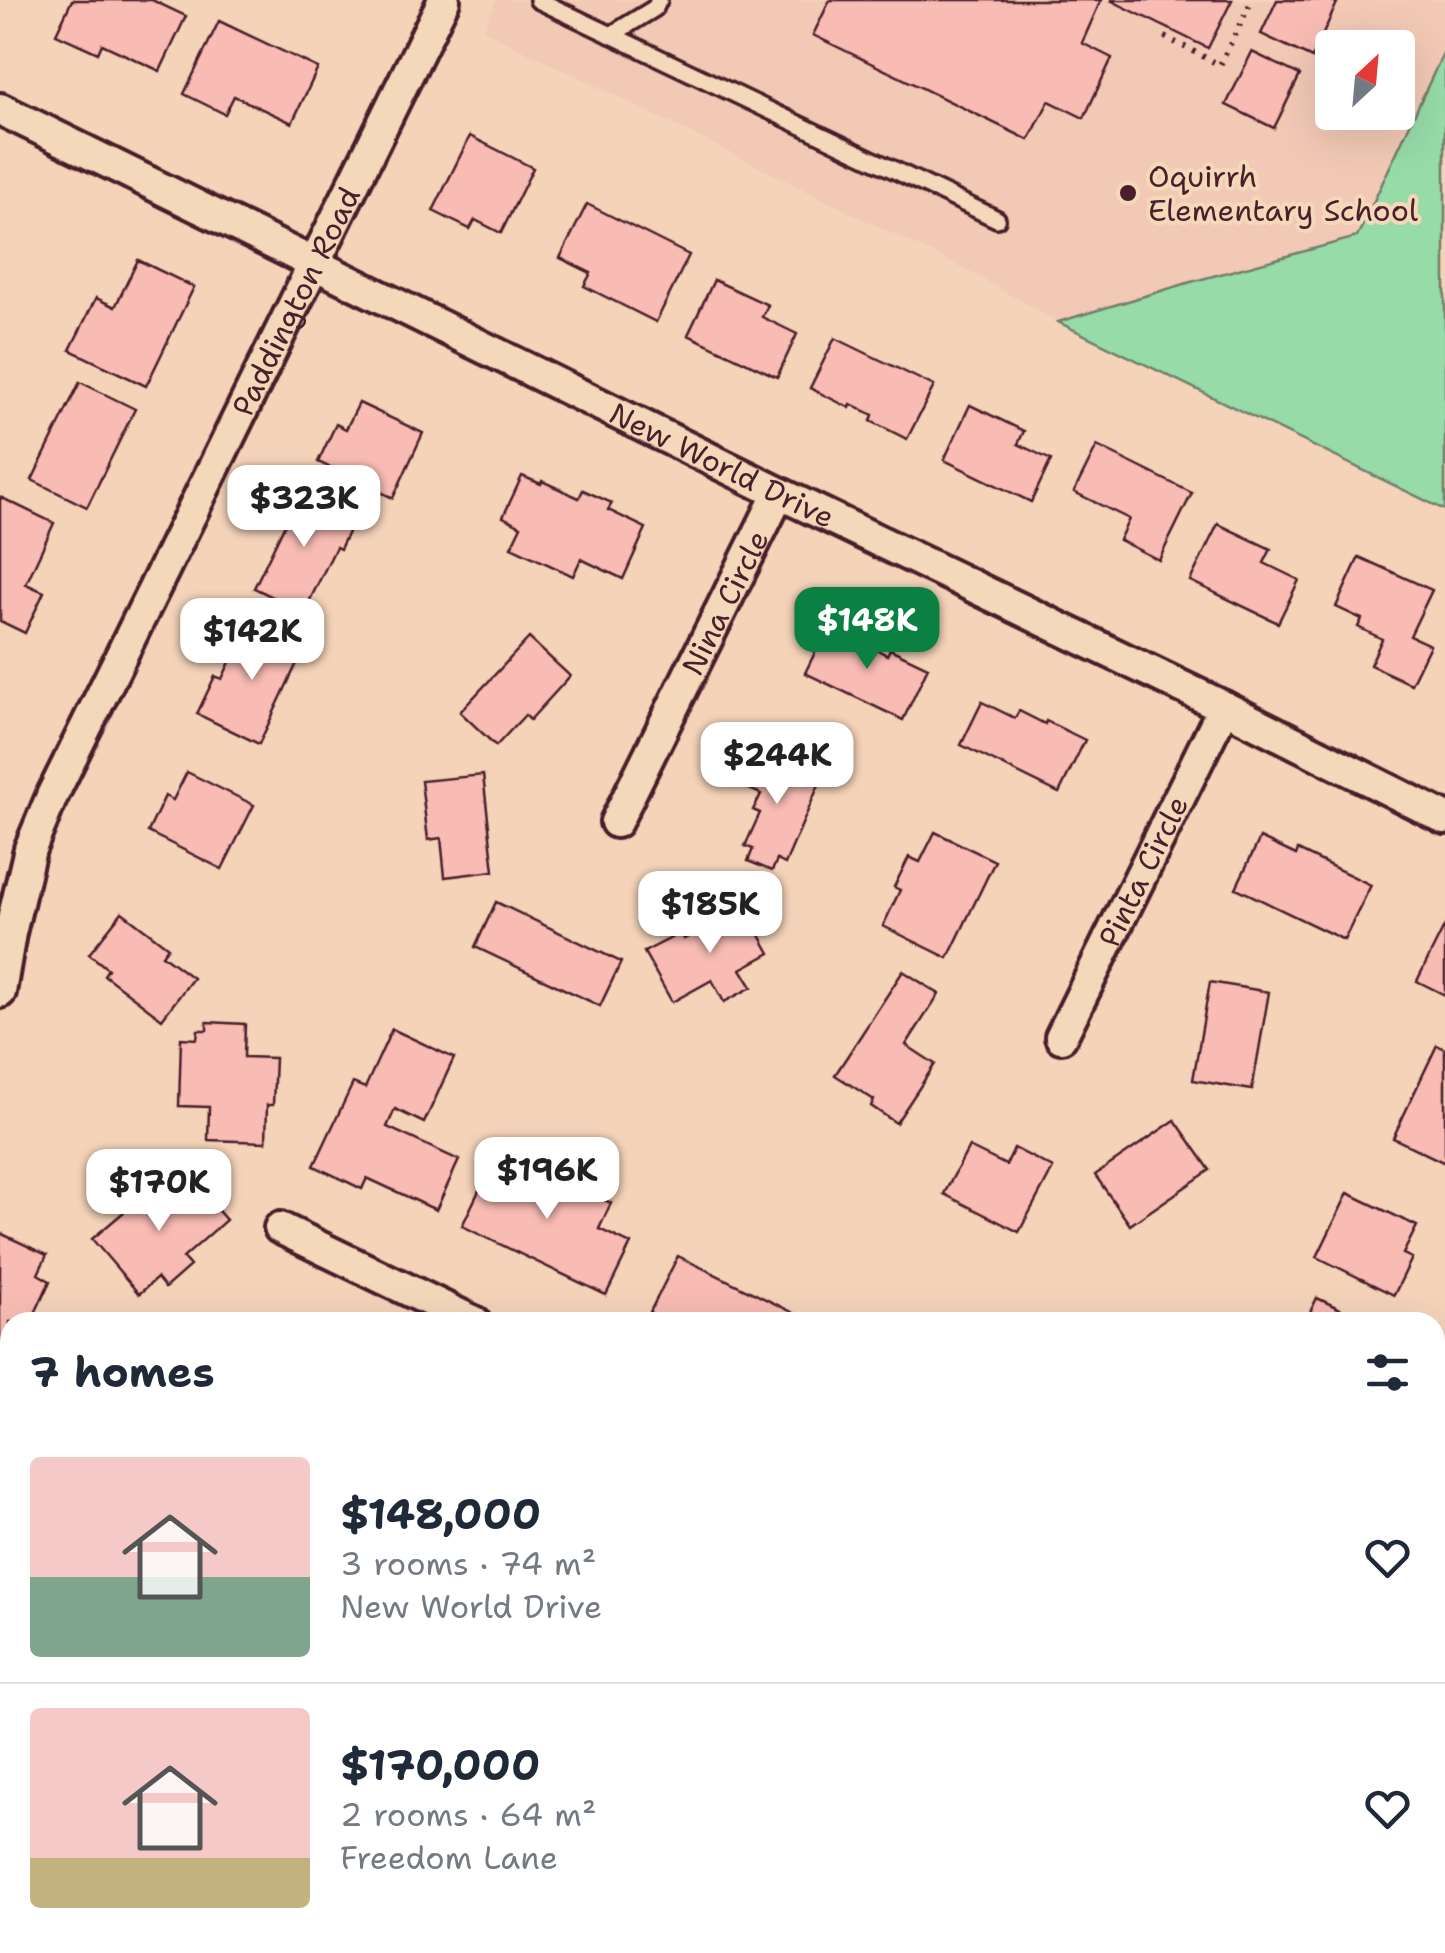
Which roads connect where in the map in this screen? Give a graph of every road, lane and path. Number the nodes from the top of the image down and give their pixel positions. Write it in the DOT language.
graph roads {
  1 [pos="444,0"];
  2 [pos="538,0"];
  3 [pos="659,0"];
  4 [pos="1252,0"];
  5 [pos="556,4"];
  6 [pos="611,35"];
  7 [pos="1165,37"];
  8 [pos="0,109"];
  9 [pos="998,219"];
  10 [pos="314,262"];
  11 [pos="780,493"];
  12 [pos="1224,707"];
  13 [pos="1445,818"];
  14 [pos="616,822"];
  15 [pos="0,992"];
  16 [pos="1061,1037"];
  17 [pos="280,1228"];
  18 [pos="453,1312"];
  1 -- 10 [label="street, Paddington Road"];
  2 -- 5 [label="lane"];
  3 -- 6 [label="lane"];
  4 -- 7 [label="path"];
  5 -- 6 [label="lane"];
  6 -- 9 [label="lane"];
  8 -- 10 [label="street, New World Drive"];
  10 -- 11 [label="street, New World Drive"];
  10 -- 15 [label="street, Paddington Road"];
  11 -- 12 [label="street, New World Drive"];
  11 -- 14 [label="street, Nina Circle"];
  12 -- 13 [label="street, New World Drive"];
  12 -- 16 [label="street, Pinta Circle"];
  17 -- 18 [label="street"];
}
